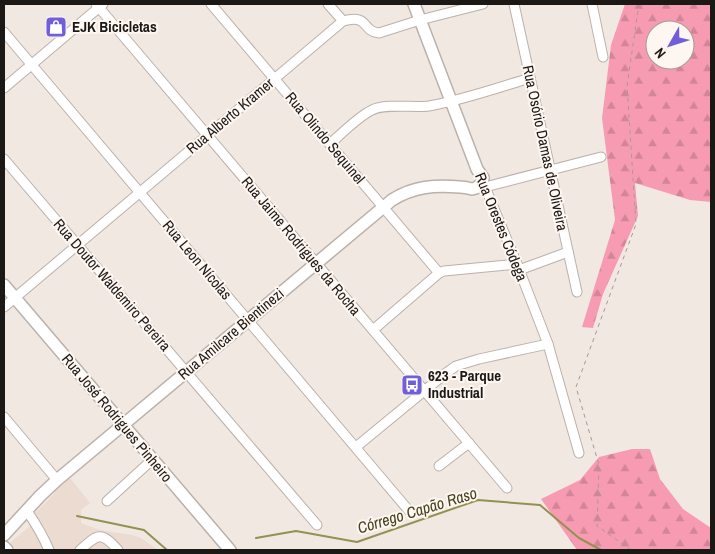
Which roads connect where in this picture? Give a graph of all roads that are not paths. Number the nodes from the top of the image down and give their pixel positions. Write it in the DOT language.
graph roads {
  1 [pos="211,4"];
  2 [pos="328,4"];
  3 [pos="414,4"];
  4 [pos="483,4"];
  5 [pos="514,4"];
  6 [pos="592,4"];
  7 [pos="100,5"];
  8 [pos="420,20"];
  9 [pos="343,21"];
  10 [pos="4,32"];
  11 [pos="603,57"];
  12 [pos="31,64"];
  13 [pos="530,78"];
  14 [pos="275,79"];
  15 [pos="4,88"];
  16 [pos="451,101"];
  17 [pos="208,135"];
  18 [pos="330,144"];
  19 [pos="601,157"];
  20 [pos="4,159"];
  21 [pos="477,169"];
  22 [pos="550,171"];
  23 [pos="483,185"];
  24 [pos="463,187"];
  25 [pos="140,192"];
  26 [pos="383,206"];
  27 [pos="77,245"];
  28 [pos="568,252"];
  29 [pos="316,263"];
  30 [pos="518,267"];
  31 [pos="439,273"];
  32 [pos="4,285"];
  33 [pos="577,292"];
  34 [pos="14,298"];
  35 [pos="4,307"];
  36 [pos="248,320"];
  37 [pos="373,330"];
  38 [pos="548,344"];
  39 [pos="186,372"];
  40 [pos="424,391"];
  41 [pos="4,417"];
  42 [pos="123,425"];
  43 [pos="469,443"];
  44 [pos="356,447"];
  45 [pos="579,453"];
  46 [pos="152,460"];
  47 [pos="439,466"];
  48 [pos="57,480"];
  49 [pos="507,488"];
  50 [pos="107,501"];
  51 [pos="26,511"];
  52 [pos="410,512"];
  53 [pos="317,525"];
  54 [pos="4,535"];
  55 [pos="4,546"];
  56 [pos="7,550"];
  57 [pos="48,550"];
  58 [pos="80,550"];
  59 [pos="118,550"];
  60 [pos="230,550"];
  1 -- 14 [label="street, Rua Olindo Sequinel"];
  2 -- 9 [label="street"];
  3 -- 8 [label="main road, Rua Orestes Códega"];
  4 -- 8 [label="street"];
  5 -- 13 [label="street, Rua Osório Damas de Oliveira"];
  6 -- 11 [label="street"];
  7 -- 12 [label="street"];
  7 -- 17 [label="street, Rua Jaime Rodrigues da Rocha"];
  8 -- 9 [label="street"];
  8 -- 16 [label="main road, Rua Orestes Códega"];
  9 -- 14 [label="street, Rua Alberto Kramer"];
  10 -- 12 [label="street, Rua Leon Nícolas"];
  12 -- 15 [label="street"];
  12 -- 25 [label="street, Rua Leon Nícolas"];
  13 -- 16 [label="street"];
  13 -- 22 [label="street, Rua Osório Damas de Oliveira"];
  14 -- 17 [label="street, Rua Alberto Kramer"];
  14 -- 18 [label="street, Rua Olindo Sequinel"];
  16 -- 18 [label="street"];
  16 -- 21 [label="main road, Rua Orestes Códega"];
  17 -- 25 [label="street, Rua Alberto Kramer"];
  17 -- 29 [label="street, Rua Jaime Rodrigues da Rocha"];
  18 -- 26 [label="street, Rua Olindo Sequinel"];
  19 -- 22 [label="street, Rua Amilcare Bientinezi"];
  20 -- 27 [label="street, Rua Doutor Waldemiro Pereira"];
  21 -- 23 [label="main road, Rua Orestes Códega"];
  21 -- 24 [label="main road"];
  22 -- 23 [label="street, Rua Amilcare Bientinezi"];
  22 -- 28 [label="street, Rua Osório Damas de Oliveira"];
  23 -- 24 [label="main road, Rua Amilcare Bientinezi"];
  23 -- 30 [label="street, Rua Orestes Códega"];
  24 -- 26 [label="main road, Rua Amilcare Bientinezi"];
  25 -- 27 [label="street, Rua Alberto Kramer"];
  25 -- 36 [label="street, Rua Leon Nícolas"];
  26 -- 29 [label="main road, Rua Amilcare Bientinezi"];
  26 -- 31 [label="street, Rua Olindo Sequinel"];
  27 -- 34 [label="street, Rua Alberto Kramer"];
  27 -- 39 [label="street, Rua Doutor Waldemiro Pereira"];
  28 -- 30 [label="street"];
  28 -- 33 [label="street, Rua Osório Damas de Oliveira"];
  29 -- 36 [label="main road, Rua Amilcare Bientinezi"];
  29 -- 37 [label="street, Rua Jaime Rodrigues da Rocha"];
  30 -- 31 [label="street"];
  30 -- 38 [label="street, Rua Orestes Códega"];
  31 -- 37 [label="street"];
  32 -- 34 [label="main road, Rua José Rodrigues Pinheiro"];
  34 -- 35 [label="street, Rua Alberto Kramer"];
  34 -- 42 [label="main road, Rua José Rodrigues Pinheiro"];
  36 -- 39 [label="main road, Rua Amilcare Bientinezi"];
  36 -- 44 [label="street, Rua Leon Nícolas"];
  37 -- 40 [label="street, Rua Jaime Rodrigues da Rocha"];
  38 -- 40 [label="street"];
  38 -- 45 [label="street, Rua Orestes Códega"];
  39 -- 42 [label="main road, Rua Amilcare Bientinezi"];
  39 -- 53 [label="street, Rua Doutor Waldemiro Pereira"];
  40 -- 43 [label="street, Rua Jaime Rodrigues da Rocha"];
  40 -- 44 [label="street"];
  41 -- 48 [label="street"];
  42 -- 46 [label="main road, Rua José Rodrigues Pinheiro"];
  42 -- 48 [label="main road, Rua Amilcare Bientinezi"];
  43 -- 47 [label="street"];
  43 -- 49 [label="street, Rua Jaime Rodrigues da Rocha"];
  44 -- 52 [label="street, Rua Leon Nícolas"];
  46 -- 50 [label="street"];
  46 -- 60 [label="main road, Rua José Rodrigues Pinheiro"];
  48 -- 51 [label="main road, Rua Amilcare Bientinezi"];
  51 -- 54 [label="main road, Rua Amilcare Bientinezi"];
  51 -- 57 [label="street"];
  55 -- 56 [label="main road"];
  58 -- 59 [label="street"];
}
